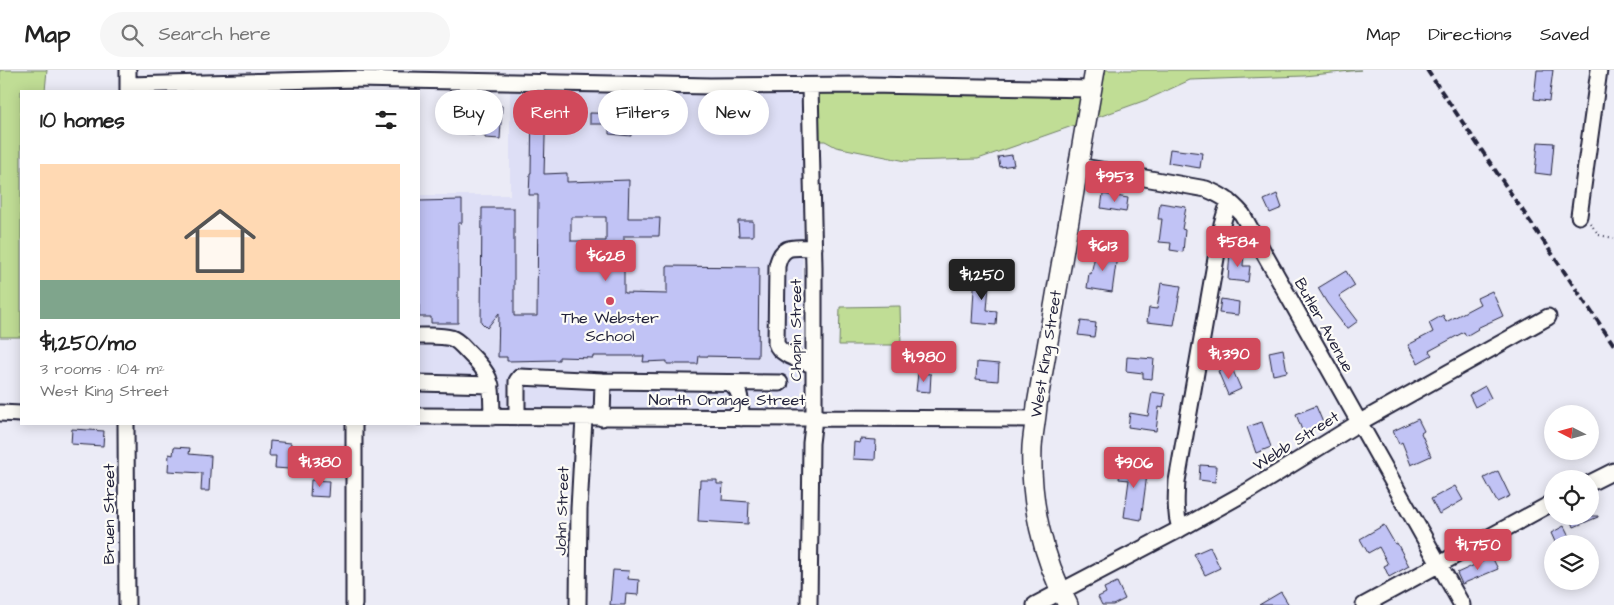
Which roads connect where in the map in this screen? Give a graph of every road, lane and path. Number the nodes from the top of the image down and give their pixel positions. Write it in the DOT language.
graph roads {
  1 [pos="1095,70"];
  2 [pos="1599,70"];
  3 [pos="357,80"];
  4 [pos="128,82"];
  5 [pos="810,86"];
  6 [pos="1091,89"];
  7 [pos="1078,166"];
  8 [pos="1229,201"];
  9 [pos="1580,211"];
  10 [pos="1614,238"];
  11 [pos="814,248"];
  12 [pos="1548,317"];
  13 [pos="420,336"];
  14 [pos="814,366"];
  15 [pos="603,381"];
  16 [pos="420,383"];
  17 [pos="728,383"];
  18 [pos="780,383"];
  19 [pos="491,386"];
  20 [pos="0,414"];
  21 [pos="20,414"];
  22 [pos="420,416"];
  23 [pos="492,417"];
  24 [pos="517,417"];
  25 [pos="584,418"];
  26 [pos="602,418"];
  27 [pos="741,418"];
  28 [pos="814,418"];
  29 [pos="1036,419"];
  30 [pos="1360,422"];
  31 [pos="126,425"];
  32 [pos="354,425"];
  33 [pos="1614,470"];
  34 [pos="1599,478"];
  35 [pos="1544,507"];
  36 [pos="1180,529"];
  37 [pos="1439,563"];
  38 [pos="1064,598"];
  39 [pos="127,605"];
  40 [pos="354,605"];
  41 [pos="578,605"];
  42 [pos="809,605"];
  43 [pos="1035,605"];
  44 [pos="1364,605"];
  45 [pos="1462,605"];
  1 -- 6 [label="main road, West King Street"];
  2 -- 9 [label="street"];
  3 -- 4 [label="street"];
  3 -- 5 [label="street"];
  5 -- 6 [label="street"];
  5 -- 11 [label="street, Chapin Street"];
  6 -- 7 [label="main road, West King Street"];
  7 -- 8 [label="street, Butler Avenue"];
  7 -- 29 [label="main road, West King Street"];
  8 -- 30 [label="street, Butler Avenue"];
  8 -- 36 [label="street"];
  9 -- 10 [label="path"];
  11 -- 14 [label="street, Chapin Street"];
  11 -- 14 [label="street"];
  12 -- 30 [label="street, Webb Street"];
  13 -- 19 [label="street"];
  14 -- 28 [label="street, Chapin Street"];
  15 -- 17 [label="street"];
  15 -- 24 [label="street"];
  15 -- 26 [label="street"];
  16 -- 19 [label="street"];
  17 -- 18 [label="street"];
  17 -- 27 [label="street"];
  19 -- 23 [label="street"];
  20 -- 21 [label="street"];
  22 -- 23 [label="street, North Orange Street"];
  23 -- 24 [label="street, North Orange Street"];
  24 -- 25 [label="street, North Orange Street"];
  25 -- 26 [label="street, North Orange Street"];
  25 -- 41 [label="street, John Street"];
  26 -- 27 [label="street, North Orange Street"];
  27 -- 28 [label="street, North Orange Street"];
  28 -- 29 [label="street, North Orange Street"];
  28 -- 42 [label="street, Chapin Street"];
  29 -- 38 [label="main road, West King Street"];
  30 -- 36 [label="street, Webb Street"];
  30 -- 37 [label="street, Butler Avenue"];
  31 -- 39 [label="street, Bruen Street"];
  32 -- 40 [label="street"];
  33 -- 34 [label="street"];
  35 -- 37 [label="street"];
  36 -- 38 [label="street, Webb Street"];
  37 -- 44 [label="street"];
  37 -- 45 [label="street, Butler Avenue"];
  38 -- 43 [label="street, Webb Street"];
}
